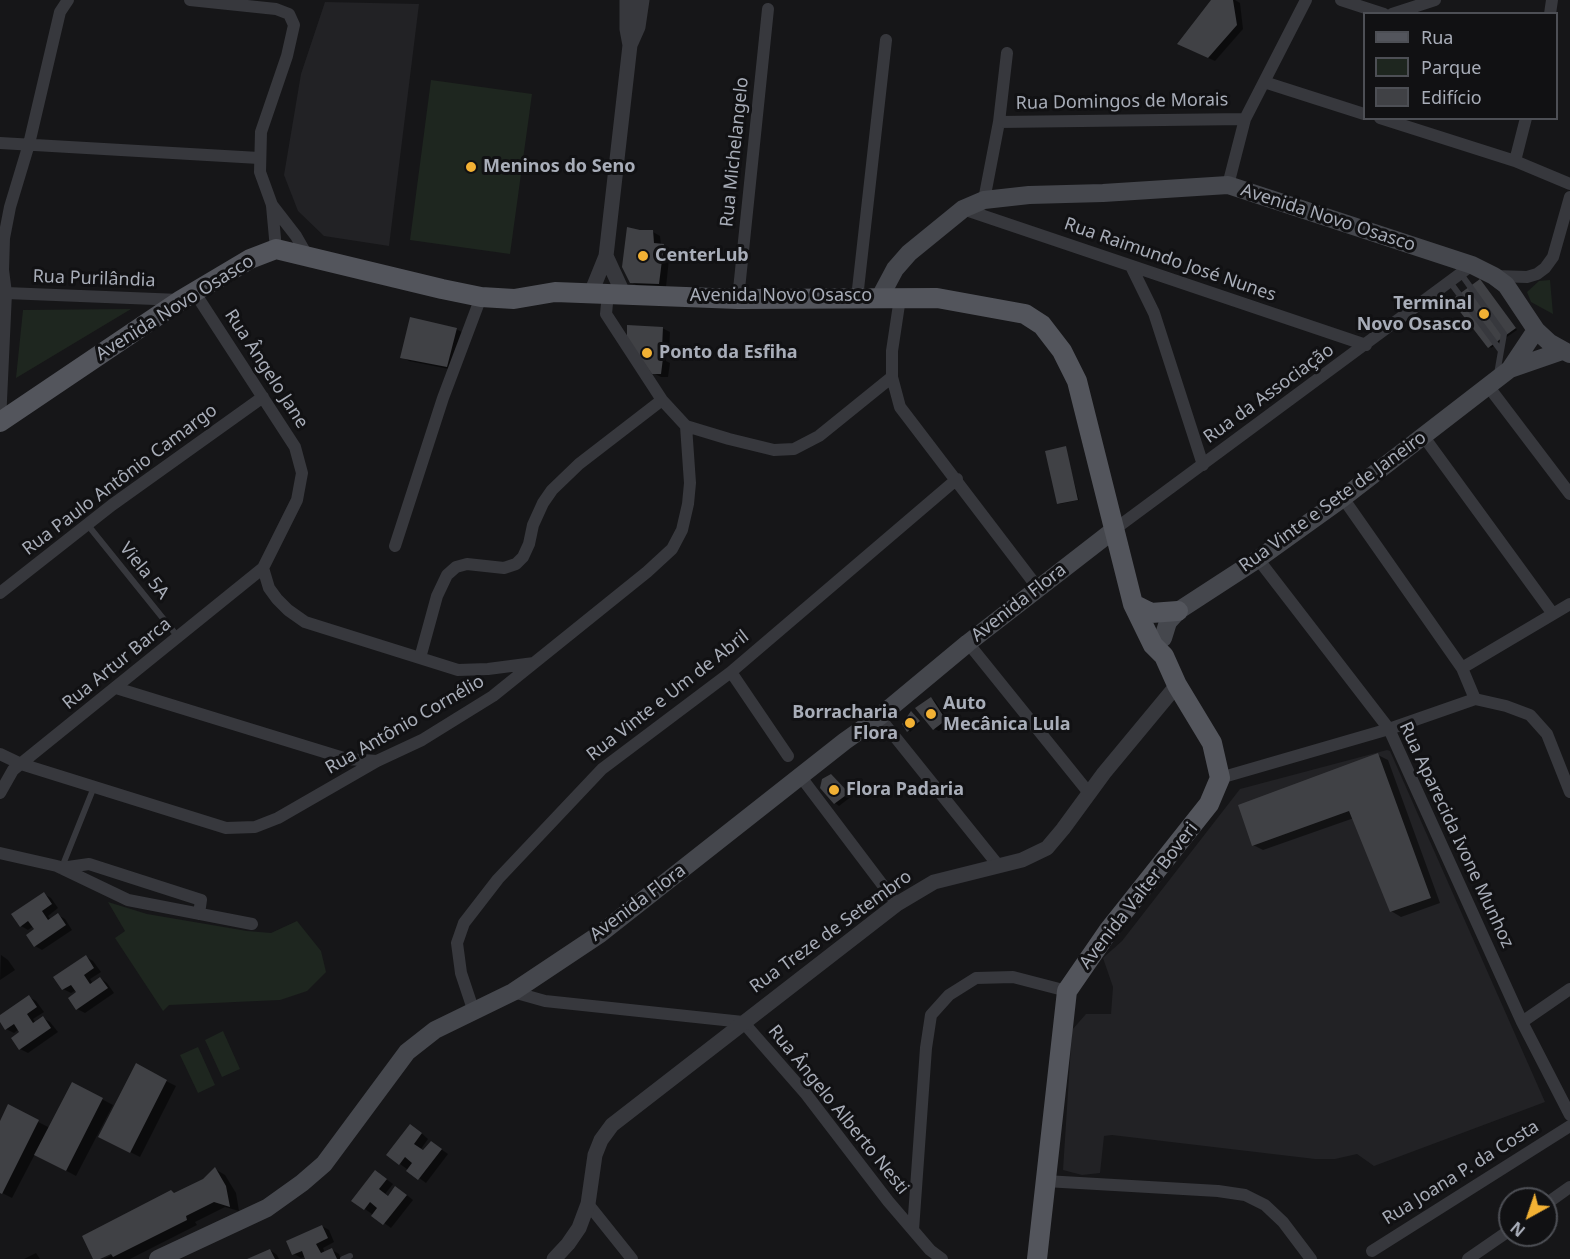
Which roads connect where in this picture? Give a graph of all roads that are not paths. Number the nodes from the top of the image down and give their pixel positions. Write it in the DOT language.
graph roads {
  1 [pos="68,0"];
  2 [pos="190,0"];
  3 [pos="627,0"];
  4 [pos="642,0"];
  5 [pos="1306,0"];
  6 [pos="1341,0"];
  7 [pos="1435,0"];
  8 [pos="768,9"];
  9 [pos="1378,12"];
  10 [pos="1398,12"];
  11 [pos="886,40"];
  12 [pos="630,45"];
  13 [pos="1007,53"];
  14 [pos="1264,82"];
  15 [pos="1363,113"];
  16 [pos="1245,119"];
  17 [pos="1386,120"];
  18 [pos="1525,120"];
  19 [pos="999,122"];
  20 [pos="0,143"];
  21 [pos="30,144"];
  22 [pos="260,158"];
  23 [pos="1515,161"];
  24 [pos="1570,184"];
  25 [pos="1228,185"];
  26 [pos="1570,197"];
  27 [pos="984,200"];
  28 [pos="272,205"];
  29 [pos="963,209"];
  30 [pos="276,249"];
  31 [pos="606,256"];
  32 [pos="308,257"];
  33 [pos="1131,266"];
  34 [pos="1461,274"];
  35 [pos="1494,276"];
  36 [pos="6,293"];
  37 [pos="607,293"];
  38 [pos="188,296"];
  39 [pos="481,297"];
  40 [pos="857,298"];
  41 [pos="900,298"];
  42 [pos="738,299"];
  43 [pos="879,299"];
  44 [pos="1536,330"];
  45 [pos="1366,345"];
  46 [pos="1501,351"];
  47 [pos="1567,351"];
  48 [pos="892,377"];
  49 [pos="1498,379"];
  50 [pos="263,397"];
  51 [pos="662,400"];
  52 [pos="0,422"];
  53 [pos="686,426"];
  54 [pos="1424,437"];
  55 [pos="1203,465"];
  56 [pos="957,479"];
  57 [pos="1570,494"];
  58 [pos="1342,498"];
  59 [pos="87,524"];
  60 [pos="1115,529"];
  61 [pos="395,546"];
  62 [pos="1258,559"];
  63 [pos="263,568"];
  64 [pos="1038,588"];
  65 [pos="0,593"];
  66 [pos="1570,604"];
  67 [pos="1142,608"];
  68 [pos="1178,611"];
  69 [pos="1553,614"];
  70 [pos="178,638"];
  71 [pos="968,643"];
  72 [pos="1163,647"];
  73 [pos="420,658"];
  74 [pos="534,663"];
  75 [pos="1462,668"];
  76 [pos="731,672"];
  77 [pos="1177,685"];
  78 [pos="116,688"];
  79 [pos="1475,699"];
  80 [pos="879,717"];
  81 [pos="1389,729"];
  82 [pos="0,754"];
  83 [pos="788,756"];
  84 [pos="377,761"];
  85 [pos="21,764"];
  86 [pos="801,777"];
  87 [pos="1220,778"];
  88 [pos="94,787"];
  89 [pos="1570,792"];
  90 [pos="0,793"];
  91 [pos="1089,793"];
  92 [pos="0,853"];
  93 [pos="998,865"];
  94 [pos="61,868"];
  95 [pos="897,904"];
  96 [pos="199,914"];
  97 [pos="252,924"];
  98 [pos="1570,989"];
  99 [pos="1067,991"];
  100 [pos="513,992"];
  101 [pos="474,1012"];
  102 [pos="743,1022"];
  103 [pos="1522,1022"];
  104 [pos="1570,1115"];
  105 [pos="1570,1126"];
  106 [pos="1045,1181"];
  107 [pos="588,1204"];
  108 [pos="913,1230"];
  109 [pos="1498,1238"];
  110 [pos="1372,1251"];
  111 [pos="158,1259"];
  112 [pos="554,1259"];
  113 [pos="632,1259"];
  114 [pos="942,1259"];
  115 [pos="1037,1259"];
  116 [pos="1311,1259"];
  117 [pos="1468,1259"];
  1 -- 21 [label="street"];
  2 -- 22 [label="street"];
  3 -- 12 [label="street"];
  4 -- 12 [label="street"];
  5 -- 14 [label="street"];
  6 -- 9 [label="street"];
  7 -- 10 [label="street"];
  8 -- 42 [label="street, Rua Michelangelo"];
  11 -- 40 [label="street"];
  12 -- 31 [label="street"];
  13 -- 19 [label="street"];
  14 -- 15 [label="street"];
  14 -- 16 [label="street"];
  16 -- 19 [label="street, Rua Domingos de Morais"];
  16 -- 25 [label="street"];
  17 -- 23 [label="street"];
  18 -- 23 [label="street"];
  19 -- 27 [label="street"];
  20 -- 21 [label="street"];
  21 -- 22 [label="street"];
  21 -- 36 [label="street"];
  22 -- 28 [label="street"];
  23 -- 24 [label="street"];
  25 -- 27 [label="main road, Avenida Novo Osasco"];
  25 -- 34 [label="main road, Avenida Novo Osasco"];
  26 -- 35 [label="street"];
  27 -- 29 [label="main road, Avenida Novo Osasco"];
  28 -- 30 [label="street"];
  28 -- 32 [label="street"];
  29 -- 33 [label="street, Rua Raimundo José Nunes"];
  29 -- 43 [label="main road, Avenida Novo Osasco"];
  30 -- 32 [label="main road, Avenida Novo Osasco"];
  30 -- 38 [label="main road, Avenida Novo Osasco"];
  31 -- 37 [label="street"];
  31 -- 37 [label="street"];
  32 -- 39 [label="main road, Avenida Novo Osasco"];
  33 -- 45 [label="street, Rua Raimundo José Nunes"];
  33 -- 55 [label="street"];
  34 -- 35 [label="main road, Avenida Novo Osasco"];
  34 -- 45 [label="street, Rua da Associação"];
  34 -- 46 [label="lane"];
  34 -- 46 [label="lane"];
  35 -- 44 [label="main road, Avenida Novo Osasco"];
  36 -- 38 [label="street, Rua Purilândia"];
  36 -- 52 [label="street"];
  37 -- 39 [label="main road, Avenida Novo Osasco"];
  37 -- 42 [label="main road, Avenida Novo Osasco"];
  37 -- 51 [label="street"];
  38 -- 50 [label="street, Rua Ângelo Jane"];
  38 -- 52 [label="main road, Avenida Novo Osasco"];
  39 -- 61 [label="street"];
  40 -- 42 [label="main road, Avenida Novo Osasco"];
  40 -- 43 [label="main road, Avenida Novo Osasco"];
  41 -- 43 [label="main road"];
  41 -- 48 [label="street"];
  41 -- 60 [label="main road"];
  44 -- 47 [label="main road, Avenida Novo Osasco"];
  44 -- 49 [label="main road, Rua Vinte e Sete de Janeiro"];
  45 -- 55 [label="street, Rua da Associação"];
  46 -- 49 [label="lane"];
  47 -- 49 [label="main road, Rua Vinte e Sete de Janeiro"];
  48 -- 53 [label="street"];
  48 -- 56 [label="street"];
  49 -- 54 [label="main road, Rua Vinte e Sete de Janeiro"];
  49 -- 57 [label="street"];
  50 -- 59 [label="street, Rua Paulo Antônio Camargo"];
  50 -- 63 [label="street, Rua Ângelo Jane"];
  51 -- 53 [label="street"];
  51 -- 73 [label="street"];
  53 -- 74 [label="street, Rua Antônio Cornélio"];
  54 -- 58 [label="main road, Rua Vinte e Sete de Janeiro"];
  54 -- 69 [label="street"];
  55 -- 60 [label="street, Rua da Associação"];
  56 -- 64 [label="street"];
  56 -- 76 [label="street, Rua Vinte e Um de Abril"];
  58 -- 62 [label="main road, Rua Vinte e Sete de Janeiro"];
  58 -- 75 [label="street"];
  59 -- 65 [label="street, Rua Paulo Antônio Camargo"];
  59 -- 70 [label="lane, Viela 5A"];
  60 -- 64 [label="main road, Avenida Flora"];
  60 -- 67 [label="main road"];
  62 -- 68 [label="main road, Rua Vinte e Sete de Janeiro"];
  62 -- 81 [label="street, Rua Aparecida Ivone Munhoz"];
  63 -- 70 [label="street, Rua Artur Barca"];
  63 -- 73 [label="street"];
  64 -- 71 [label="main road, Avenida Flora"];
  66 -- 69 [label="street"];
  67 -- 68 [label="main road"];
  67 -- 72 [label="main road"];
  68 -- 72 [label="main road, Rua Vinte e Sete de Janeiro"];
  69 -- 75 [label="street"];
  70 -- 78 [label="street, Rua Artur Barca"];
  71 -- 80 [label="main road, Avenida Flora"];
  71 -- 91 [label="street"];
  72 -- 77 [label="main road"];
  73 -- 74 [label="street"];
  74 -- 84 [label="street, Rua Antônio Cornélio"];
  75 -- 79 [label="street"];
  76 -- 83 [label="street"];
  76 -- 101 [label="street, Rua Vinte e Um de Abril"];
  77 -- 87 [label="main road"];
  77 -- 91 [label="street, Rua Treze de Setembro"];
  78 -- 84 [label="street"];
  78 -- 85 [label="street, Rua Artur Barca"];
  79 -- 81 [label="street"];
  79 -- 89 [label="street"];
  80 -- 86 [label="main road, Avenida Flora"];
  80 -- 93 [label="street"];
  81 -- 87 [label="street"];
  81 -- 103 [label="street, Rua Aparecida Ivone Munhoz"];
  82 -- 85 [label="street, Rua Antônio Cornélio"];
  84 -- 88 [label="street, Rua Antônio Cornélio"];
  85 -- 88 [label="street, Rua Antônio Cornélio"];
  85 -- 90 [label="street, Rua Artur Barca"];
  86 -- 95 [label="street"];
  86 -- 100 [label="main road, Avenida Flora"];
  87 -- 99 [label="main road, Avenida Valter Boveri"];
  88 -- 94 [label="lane"];
  91 -- 93 [label="street, Rua Treze de Setembro"];
  92 -- 94 [label="street"];
  93 -- 95 [label="street, Rua Treze de Setembro"];
  94 -- 96 [label="street"];
  94 -- 96 [label="street"];
  95 -- 102 [label="street, Rua Treze de Setembro"];
  96 -- 97 [label="street"];
  98 -- 103 [label="street"];
  99 -- 106 [label="main road, Avenida Valter Boveri"];
  99 -- 108 [label="street"];
  100 -- 101 [label="main road, Avenida Flora"];
  100 -- 102 [label="street, Rua Ângelo Alberto Nesti"];
  101 -- 111 [label="main road, Avenida Flora"];
  102 -- 107 [label="street, Rua Treze de Setembro"];
  102 -- 108 [label="street, Rua Ângelo Alberto Nesti"];
  103 -- 104 [label="street, Rua Aparecida Ivone Munhoz"];
  105 -- 110 [label="street, Rua Joana P. da Costa"];
  106 -- 115 [label="main road, Avenida Valter Boveri"];
  106 -- 116 [label="street"];
  107 -- 112 [label="street, Rua Treze de Setembro"];
  107 -- 113 [label="street"];
  108 -- 114 [label="street, Rua Ângelo Alberto Nesti"];
  109 -- 117 [label="street"];
}
